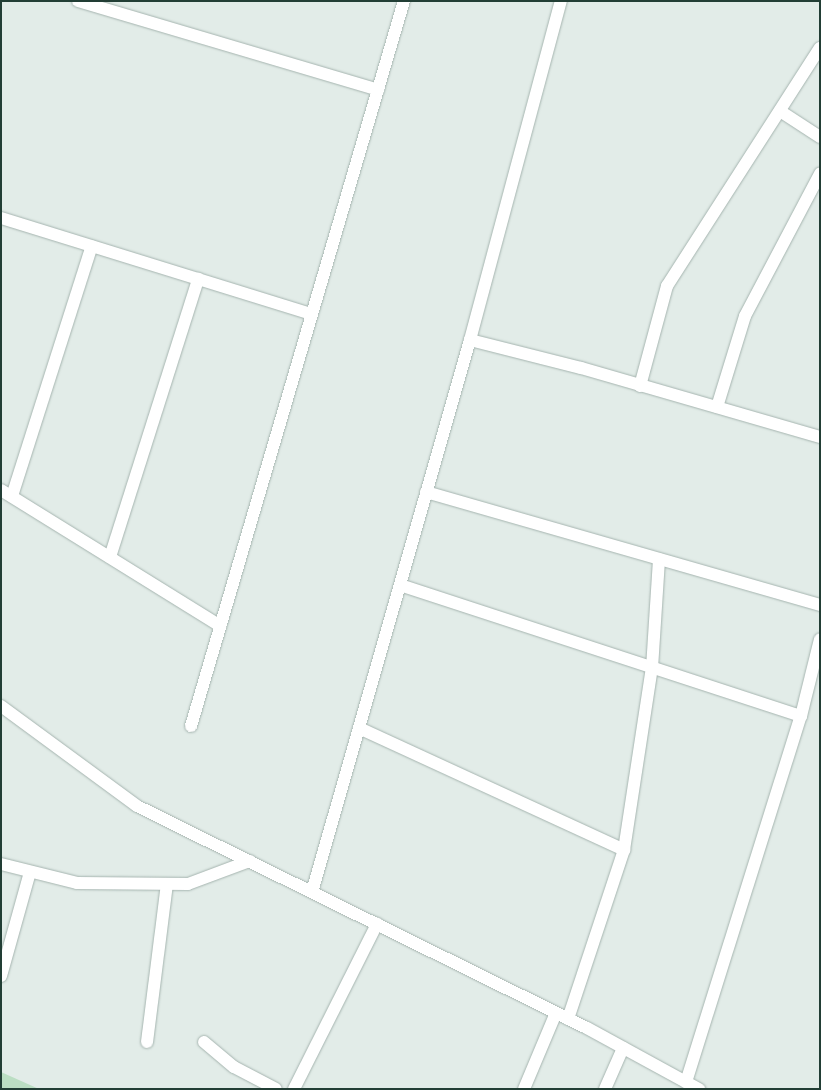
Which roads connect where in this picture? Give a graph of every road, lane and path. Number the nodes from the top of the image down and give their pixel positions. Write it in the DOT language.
graph roads {
  1 [pos="78,1"];
  2 [pos="404,1"];
  3 [pos="561,1"];
  4 [pos="820,48"];
  5 [pos="378,90"];
  6 [pos="780,110"];
  7 [pos="820,137"];
  8 [pos="820,174"];
  9 [pos="1,218"];
  10 [pos="92,246"];
  11 [pos="198,279"];
  12 [pos="312,314"];
  13 [pos="470,340"];
  14 [pos="640,386"];
  15 [pos="716,408"];
  16 [pos="820,437"];
  17 [pos="1,490"];
  18 [pos="426,492"];
  19 [pos="12,496"];
  20 [pos="110,557"];
  21 [pos="659,559"];
  22 [pos="400,585"];
  23 [pos="820,605"];
  24 [pos="220,626"];
  25 [pos="820,639"];
  26 [pos="652,668"];
  27 [pos="1,706"];
  28 [pos="801,716"];
  29 [pos="190,726"];
  30 [pos="359,728"];
  31 [pos="624,850"];
  32 [pos="250,861"];
  33 [pos="1,864"];
  34 [pos="30,872"];
  35 [pos="168,884"];
  36 [pos="312,892"];
  37 [pos="377,924"];
  38 [pos="1,976"];
  39 [pos="556,1013"];
  40 [pos="568,1019"];
  41 [pos="147,1042"];
  42 [pos="204,1042"];
  43 [pos="623,1048"];
  44 [pos="686,1082"];
  45 [pos="276,1089"];
  46 [pos="294,1089"];
  47 [pos="524,1089"];
  48 [pos="605,1089"];
  49 [pos="699,1089"];
  1 -- 5 [label="street"];
  2 -- 5 [label="street"];
  3 -- 13 [label="street"];
  4 -- 6 [label="street"];
  5 -- 12 [label="street"];
  6 -- 7 [label="street"];
  6 -- 14 [label="street"];
  8 -- 15 [label="street"];
  9 -- 10 [label="street"];
  10 -- 11 [label="street"];
  10 -- 19 [label="street"];
  11 -- 12 [label="street"];
  11 -- 20 [label="street"];
  12 -- 24 [label="street"];
  13 -- 14 [label="street"];
  13 -- 18 [label="street"];
  14 -- 15 [label="street"];
  15 -- 16 [label="street"];
  17 -- 19 [label="street"];
  18 -- 21 [label="street"];
  18 -- 22 [label="street"];
  19 -- 20 [label="street"];
  20 -- 24 [label="street"];
  21 -- 23 [label="street"];
  21 -- 26 [label="street"];
  22 -- 26 [label="street"];
  22 -- 30 [label="street"];
  24 -- 29 [label="street"];
  25 -- 28 [label="street"];
  26 -- 28 [label="street"];
  26 -- 31 [label="street"];
  27 -- 32 [label="street"];
  28 -- 44 [label="street"];
  30 -- 31 [label="street"];
  30 -- 36 [label="street"];
  31 -- 40 [label="street"];
  32 -- 35 [label="street"];
  32 -- 36 [label="street"];
  33 -- 34 [label="street"];
  34 -- 35 [label="street"];
  34 -- 38 [label="street"];
  35 -- 41 [label="street"];
  36 -- 37 [label="street"];
  37 -- 39 [label="street"];
  37 -- 46 [label="street"];
  39 -- 40 [label="street"];
  39 -- 47 [label="street"];
  40 -- 43 [label="street"];
  42 -- 45 [label="street"];
  43 -- 44 [label="street"];
  43 -- 48 [label="street"];
  44 -- 49 [label="street"];
}
